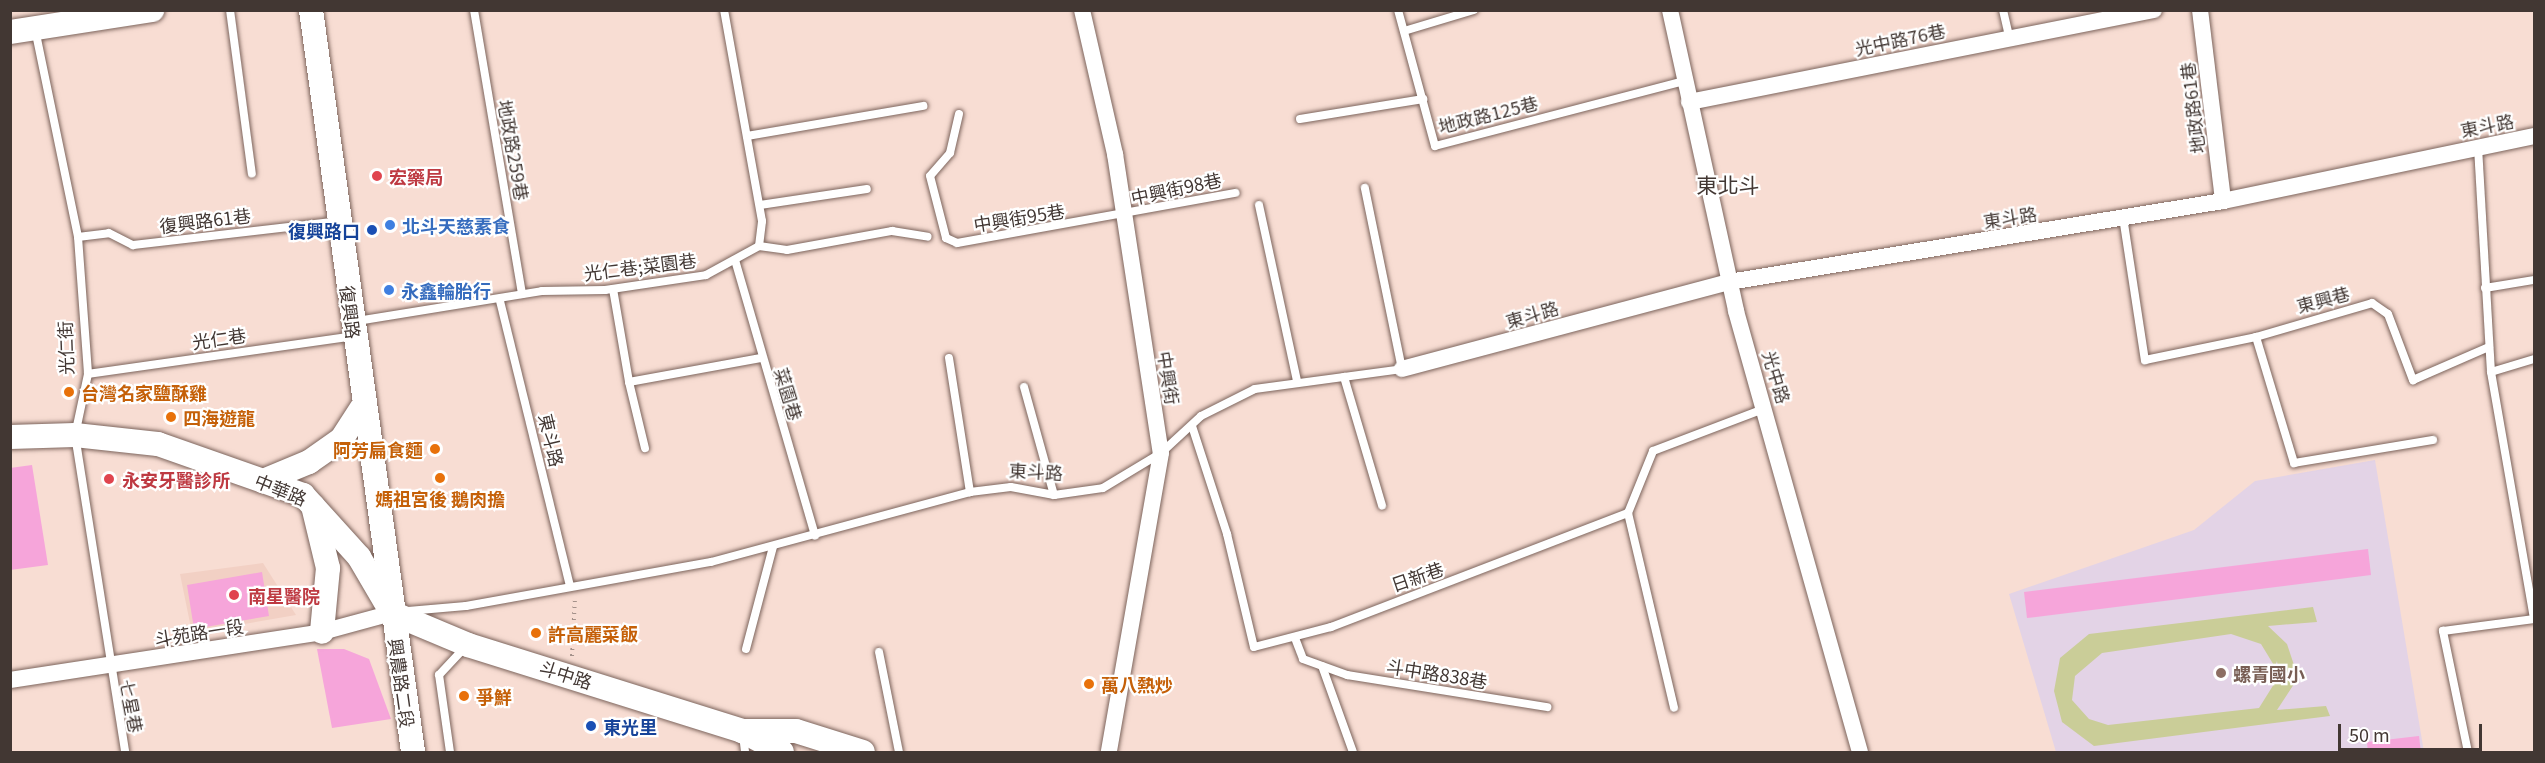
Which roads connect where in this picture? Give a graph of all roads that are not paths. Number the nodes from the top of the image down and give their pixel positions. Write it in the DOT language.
graph roads {
  1 [pos="152,10"];
  2 [pos="230,10"];
  3 [pos="311,10"];
  4 [pos="474,10"];
  5 [pos="724,10"];
  6 [pos="1082,10"];
  7 [pos="1398,10"];
  8 [pos="1474,10"];
  9 [pos="1670,10"];
  10 [pos="2003,10"];
  11 [pos="2154,10"];
  12 [pos="2200,10"];
  13 [pos="58,17"];
  14 [pos="34,28"];
  15 [pos="1404,31"];
  16 [pos="10,32"];
  17 [pos="2009,37"];
  18 [pos="1685,81"];
  19 [pos="1423,99"];
  20 [pos="1689,102"];
  21 [pos="923,106"];
  22 [pos="959,114"];
  23 [pos="1300,118"];
  24 [pos="747,136"];
  25 [pos="2535,136"];
  26 [pos="2478,147"];
  27 [pos="252,174"];
  28 [pos="1365,188"];
  29 [pos="867,189"];
  30 [pos="1236,193"];
  31 [pos="2223,201"];
  32 [pos="760,205"];
  33 [pos="1259,205"];
  34 [pos="1124,216"];
  35 [pos="2123,216"];
  36 [pos="339,221"];
  37 [pos="78,237"];
  38 [pos="928,237"];
  39 [pos="759,246"];
  40 [pos="735,260"];
  41 [pos="2535,280"];
  42 [pos="1730,282"];
  43 [pos="2485,288"];
  44 [pos="613,289"];
  45 [pos="522,294"];
  46 [pos="500,301"];
  47 [pos="354,328"];
  48 [pos="2256,337"];
  49 [pos="2488,347"];
  50 [pos="761,358"];
  51 [pos="949,358"];
  52 [pos="2535,359"];
  53 [pos="1402,369"];
  54 [pos="2492,372"];
  55 [pos="88,374"];
  56 [pos="1344,377"];
  57 [pos="1297,381"];
  58 [pos="629,382"];
  59 [pos="1024,387"];
  60 [pos="362,408"];
  61 [pos="1766,408"];
  62 [pos="1192,426"];
  63 [pos="75,435"];
  64 [pos="10,437"];
  65 [pos="2433,440"];
  66 [pos="645,448"];
  67 [pos="1161,453"];
  68 [pos="263,481"];
  69 [pos="970,492"];
  70 [pos="1054,495"];
  71 [pos="312,501"];
  72 [pos="1382,505"];
  73 [pos="1628,513"];
  74 [pos="815,536"];
  75 [pos="773,547"];
  76 [pos="573,586"];
  77 [pos="2531,593"];
  78 [pos="392,613"];
  79 [pos="2535,619"];
  80 [pos="322,632"];
  81 [pos="1295,638"];
  82 [pos="468,645"];
  83 [pos="746,649"];
  84 [pos="879,652"];
  85 [pos="1322,666"];
  86 [pos="107,667"];
  87 [pos="10,680"];
  88 [pos="1547,707"];
  89 [pos="1674,708"];
  90 [pos="744,742"];
  91 [pos="124,753"];
  92 [pos="413,753"];
  93 [pos="450,753"];
  94 [pos="782,753"];
  95 [pos="863,753"];
  96 [pos="899,753"];
  97 [pos="1109,753"];
  98 [pos="1353,753"];
  99 [pos="1860,753"];
  100 [pos="2468,753"];
  1 -- 13 [label="main road"];
  2 -- 27 [label="lane"];
  3 -- 36 [label="main road, 復興路"];
  4 -- 45 [label="lane, 地政路259巷"];
  5 -- 24 [label="lane"];
  6 -- 34 [label="street, 中興街"];
  7 -- 15 [label="lane, 地政路125巷"];
  8 -- 15 [label="lane"];
  9 -- 18 [label="street, 光中路"];
  10 -- 17 [label="lane"];
  11 -- 17 [label="street, 光中路76巷"];
  12 -- 31 [label="street, 地政路61巷"];
  13 -- 14 [label="main road"];
  14 -- 16 [label="main road"];
  14 -- 37 [label="lane, 光仁街"];
  15 -- 19 [label="lane, 地政路125巷"];
  17 -- 20 [label="street, 光中路76巷"];
  18 -- 19 [label="lane, 地政路125巷"];
  18 -- 20 [label="street, 光中路"];
  19 -- 23 [label="lane"];
  20 -- 42 [label="street, 光中路"];
  21 -- 24 [label="lane"];
  22 -- 34 [label="lane, 中興街95巷"];
  24 -- 32 [label="lane"];
  25 -- 26 [label="street, 東斗路"];
  26 -- 31 [label="street, 東斗路"];
  26 -- 43 [label="lane"];
  28 -- 53 [label="lane"];
  29 -- 32 [label="lane"];
  30 -- 34 [label="lane, 中興街98巷"];
  31 -- 35 [label="street, 東斗路"];
  32 -- 39 [label="lane"];
  33 -- 57 [label="lane"];
  34 -- 67 [label="street, 中興街"];
  35 -- 42 [label="street, 東斗路"];
  35 -- 48 [label="lane, 東興巷"];
  36 -- 37 [label="lane, 復興路61巷"];
  36 -- 47 [label="main road, 復興路"];
  37 -- 55 [label="lane, 光仁街"];
  38 -- 39 [label="lane"];
  39 -- 40 [label="lane, 光仁巷;菜園巷"];
  40 -- 44 [label="lane, 光仁巷;菜園巷"];
  40 -- 50 [label="lane, 菜園巷"];
  41 -- 43 [label="lane"];
  42 -- 53 [label="street, 東斗路"];
  42 -- 61 [label="street, 光中路"];
  43 -- 49 [label="lane"];
  44 -- 45 [label="lane, 光仁巷;菜園巷"];
  44 -- 58 [label="lane"];
  45 -- 46 [label="lane, 光仁巷;菜園巷"];
  46 -- 47 [label="lane, 光仁巷;菜園巷"];
  46 -- 76 [label="lane, 東斗路"];
  47 -- 55 [label="lane, 光仁巷"];
  47 -- 60 [label="main road, 復興路"];
  48 -- 49 [label="lane, 東興巷"];
  48 -- 65 [label="lane"];
  49 -- 54 [label="lane"];
  50 -- 58 [label="lane"];
  50 -- 74 [label="lane, 菜園巷"];
  51 -- 69 [label="lane"];
  52 -- 54 [label="lane"];
  53 -- 56 [label="lane, 東斗路"];
  54 -- 77 [label="lane"];
  55 -- 63 [label="lane, 光仁街"];
  56 -- 57 [label="lane, 東斗路"];
  56 -- 72 [label="lane"];
  57 -- 62 [label="lane, 東斗路"];
  58 -- 66 [label="lane"];
  59 -- 70 [label="lane"];
  60 -- 68 [label="main road"];
  60 -- 78 [label="main road, 復興路"];
  61 -- 73 [label="lane"];
  61 -- 99 [label="street, 光中路"];
  62 -- 67 [label="lane, 東斗路"];
  62 -- 81 [label="lane, 日新巷"];
  63 -- 64 [label="main road, 中華路"];
  63 -- 68 [label="main road, 中華路"];
  63 -- 86 [label="lane, 光仁街"];
  67 -- 70 [label="lane, 東斗路"];
  67 -- 97 [label="street, 中興街"];
  68 -- 71 [label="main road, 中華路"];
  69 -- 70 [label="lane, 東斗路"];
  69 -- 74 [label="lane, 東斗路"];
  71 -- 78 [label="main road, 中華路"];
  71 -- 80 [label="main road"];
  73 -- 81 [label="lane, 日新巷"];
  73 -- 89 [label="lane"];
  74 -- 75 [label="lane, 東斗路"];
  75 -- 76 [label="lane, 東斗路"];
  75 -- 83 [label="lane"];
  76 -- 78 [label="lane, 東斗路"];
  77 -- 79 [label="lane"];
  78 -- 80 [label="street, 斗苑路一段"];
  78 -- 82 [label="main road, 斗中路"];
  78 -- 92 [label="main road, 興農路二段"];
  79 -- 100 [label="lane"];
  80 -- 86 [label="street, 斗苑路一段"];
  81 -- 85 [label="lane, 斗中路838巷"];
  82 -- 90 [label="main road, 斗中路"];
  82 -- 93 [label="lane"];
  84 -- 96 [label="lane"];
  85 -- 88 [label="lane, 斗中路838巷"];
  85 -- 98 [label="lane"];
  86 -- 87 [label="street, 斗苑路一段"];
  86 -- 91 [label="lane, 七星巷"];
  90 -- 94 [label="main road, 斗中路"];
  90 -- 95 [label="main road, 斗中路"];
}
